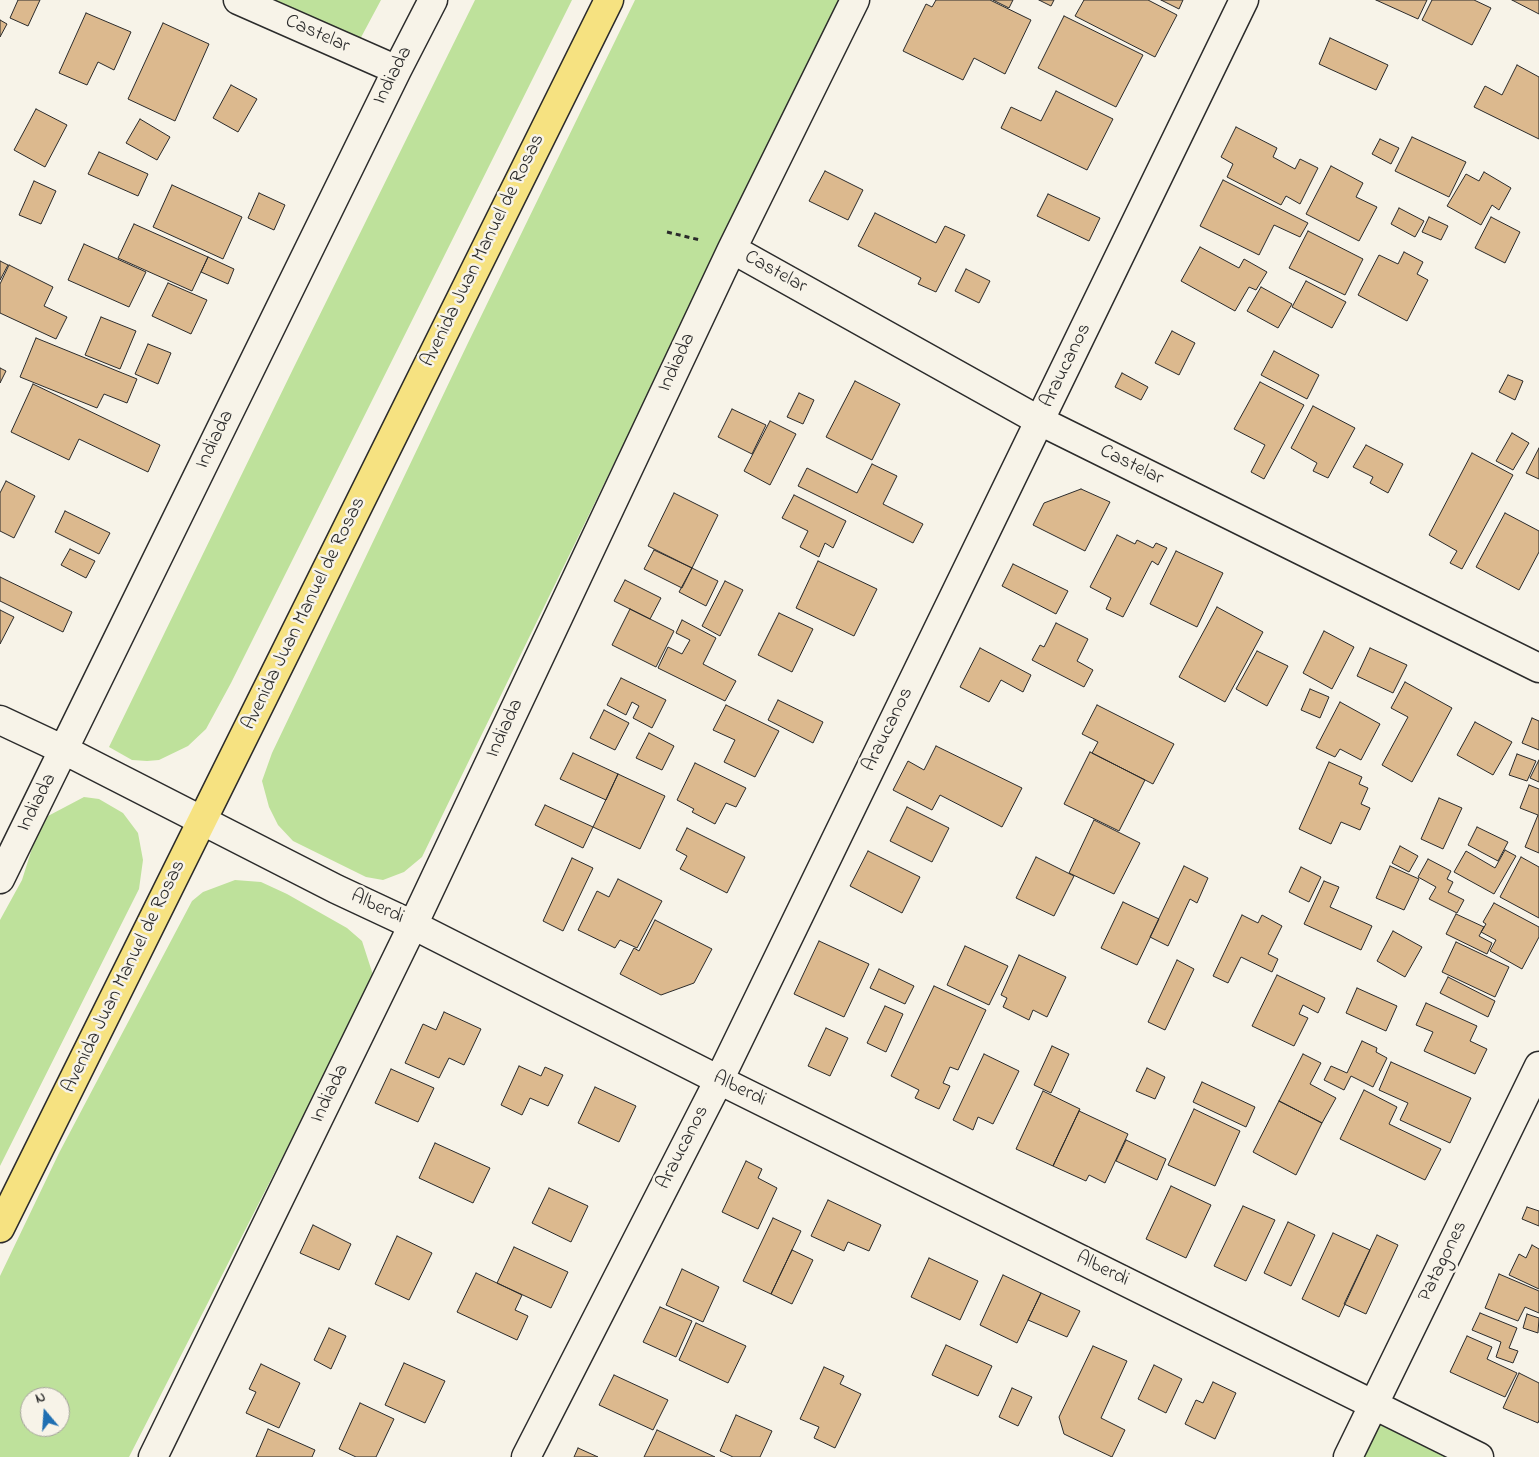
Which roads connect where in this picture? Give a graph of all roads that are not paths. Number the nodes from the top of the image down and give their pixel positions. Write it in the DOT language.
graph roads {
  1 [pos="238,0"];
  2 [pos="433,0"];
  3 [pos="609,0"];
  4 [pos="855,0"];
  5 [pos="1244,0"];
  6 [pos="397,70"];
  7 [pos="732,249"];
  8 [pos="1040,421"];
  9 [pos="1539,668"];
  10 [pos="0,720"];
  11 [pos="64,750"];
  12 [pos="202,821"];
  13 [pos="0,880"];
  14 [pos="413,925"];
  15 [pos="1539,1066"];
  16 [pos="719,1080"];
  17 [pos="0,1228"];
  18 [pos="1375,1405"];
  19 [pos="153,1457"];
  20 [pos="526,1457"];
  21 [pos="1348,1457"];
  22 [pos="1479,1457"];
  1 -- 6 [label="street, Castelar"];
  2 -- 6 [label="street, Indiada"];
  3 -- 12 [label="main road, Avenida Juan Manuel de Rosas"];
  4 -- 7 [label="street, Indiada"];
  5 -- 8 [label="street, Araucanos"];
  6 -- 11 [label="street, Indiada"];
  7 -- 8 [label="street, Castelar"];
  7 -- 14 [label="street, Indiada"];
  8 -- 9 [label="street, Castelar"];
  8 -- 16 [label="street, Araucanos"];
  10 -- 11 [label="street, Alberdi"];
  11 -- 12 [label="street, Alberdi"];
  11 -- 13 [label="street, Indiada"];
  12 -- 14 [label="street, Alberdi"];
  12 -- 17 [label="main road, Avenida Juan Manuel de Rosas"];
  14 -- 16 [label="street, Alberdi"];
  14 -- 19 [label="street, Indiada"];
  15 -- 18 [label="street, Patagones"];
  16 -- 18 [label="street, Alberdi"];
  16 -- 20 [label="street, Araucanos"];
  18 -- 21 [label="street, Patagones"];
  18 -- 22 [label="street, Alberdi"];
}
